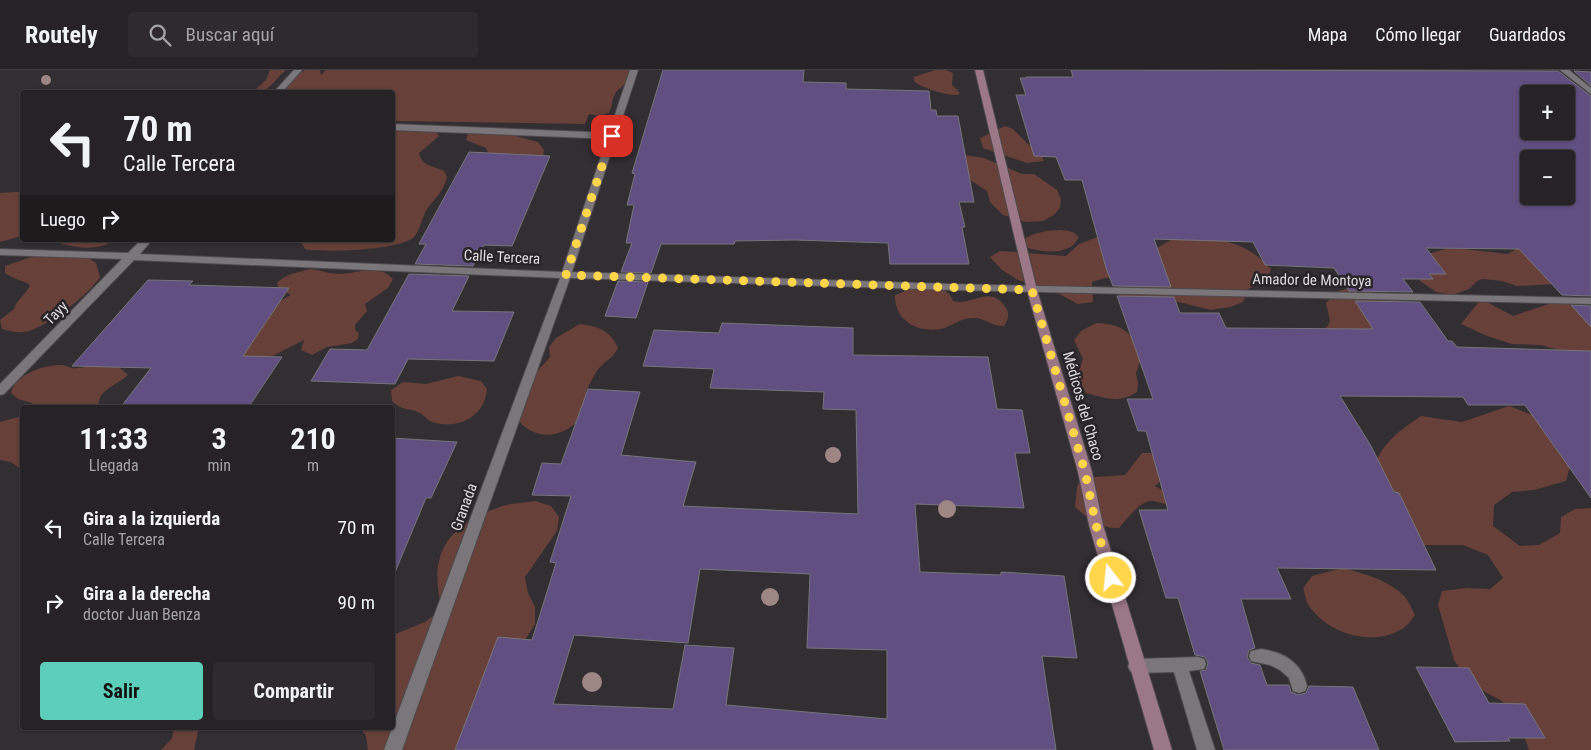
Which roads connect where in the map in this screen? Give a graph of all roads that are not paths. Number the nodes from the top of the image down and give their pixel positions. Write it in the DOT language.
graph roads {
  1 [pos="298,70"];
  2 [pos="634,70"];
  3 [pos="979,70"];
  4 [pos="1564,70"];
  5 [pos="280,90"];
  6 [pos="1591,92"];
  7 [pos="395,127"];
  8 [pos="612,136"];
  9 [pos="145,242"];
  10 [pos="0,252"];
  11 [pos="133,256"];
  12 [pos="566,275"];
  13 [pos="1032,290"];
  14 [pos="1591,301"];
  15 [pos="0,391"];
  16 [pos="1257,656"];
  17 [pos="1179,664"];
  18 [pos="1198,664"];
  19 [pos="1136,666"];
  20 [pos="1300,686"];
  21 [pos="393,750"];
  22 [pos="1163,750"];
  23 [pos="1206,750"];
  1 -- 5 [label="street"];
  2 -- 8 [label="street, Granada"];
  3 -- 13 [label="main road, Médicos del Chaco"];
  4 -- 6 [label="street"];
  7 -- 8 [label="street"];
  8 -- 12 [label="street, Granada"];
  9 -- 11 [label="street, Tayy"];
  10 -- 11 [label="street, Calle Tercera"];
  11 -- 12 [label="street, Calle Tercera"];
  11 -- 15 [label="street, Tayy"];
  12 -- 13 [label="street, Calle Tercera"];
  12 -- 21 [label="street, Granada"];
  13 -- 14 [label="street, Amador de Montoya"];
  13 -- 19 [label="main road, Médicos del Chaco"];
  16 -- 20 [label="street"];
  17 -- 18 [label="street"];
  17 -- 19 [label="street"];
  17 -- 23 [label="street"];
  19 -- 22 [label="main road, Médicos del Chaco"];
}
